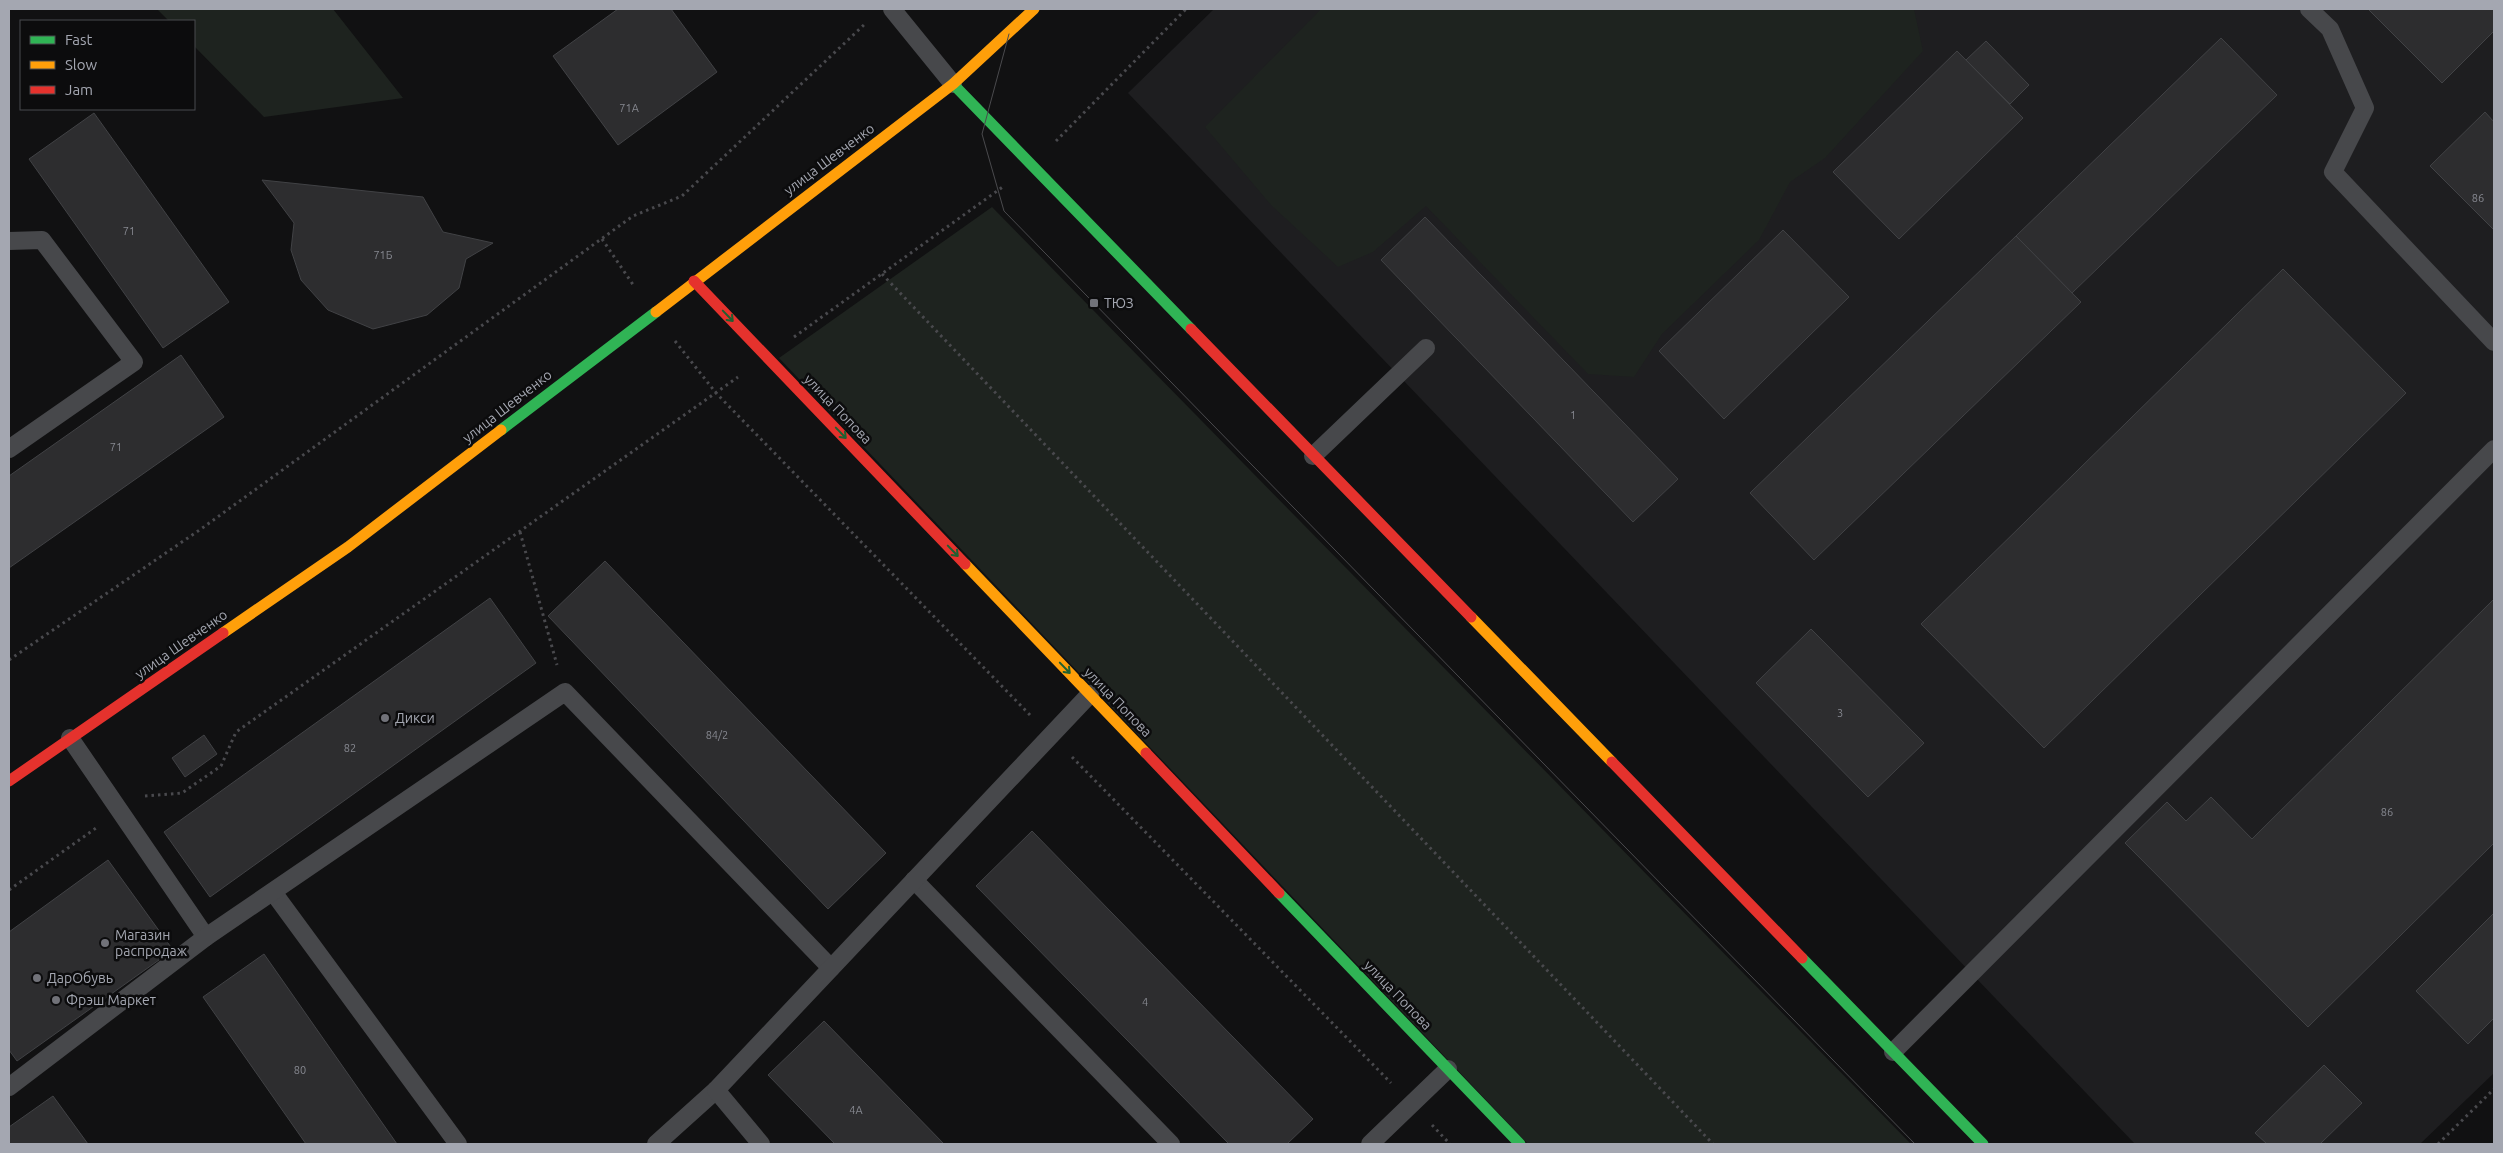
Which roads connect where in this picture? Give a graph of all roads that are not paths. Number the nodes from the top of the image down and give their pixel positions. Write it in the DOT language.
graph roads {
  1 [pos="892,9"];
  2 [pos="1034,9"];
  3 [pos="2309,9"];
  4 [pos="953,84"];
  5 [pos="9,241"];
  6 [pos="694,281"];
  7 [pos="2494,342"];
  8 [pos="1426,348"];
  9 [pos="9,449"];
  10 [pos="2494,449"];
  11 [pos="1314,456"];
  12 [pos="1090,694"];
  13 [pos="70,738"];
  14 [pos="9,781"];
  15 [pos="914,880"];
  16 [pos="273,892"];
  17 [pos="206,938"];
  18 [pos="831,968"];
  19 [pos="1893,1052"];
  20 [pos="1448,1069"];
  21 [pos="9,1087"];
  22 [pos="716,1090"];
  23 [pos="458,1144"];
  24 [pos="656,1144"];
  25 [pos="762,1144"];
  26 [pos="1170,1144"];
  27 [pos="1370,1144"];
  28 [pos="1520,1144"];
  29 [pos="1983,1144"];
  1 -- 4 [label="lane"];
  2 -- 4 [label="street, улица Шевченко"];
  3 -- 7 [label="lane"];
  4 -- 6 [label="street, улица Шевченко"];
  4 -- 11 [label="street"];
  5 -- 9 [label="lane"];
  6 -- 12 [label="street, улица Попова, one-way"];
  6 -- 13 [label="street, улица Шевченко"];
  8 -- 11 [label="lane"];
  10 -- 19 [label="lane"];
  11 -- 19 [label="street"];
  12 -- 15 [label="lane"];
  12 -- 20 [label="street, улица Попова"];
  13 -- 14 [label="street, улица Шевченко"];
  13 -- 17 [label="lane"];
  15 -- 18 [label="lane"];
  15 -- 26 [label="lane"];
  16 -- 17 [label="lane"];
  16 -- 18 [label="lane"];
  16 -- 23 [label="lane"];
  17 -- 21 [label="lane"];
  18 -- 22 [label="lane"];
  19 -- 29 [label="street"];
  20 -- 27 [label="lane"];
  20 -- 28 [label="street, улица Попова"];
  22 -- 24 [label="lane"];
  22 -- 25 [label="lane"];
}
